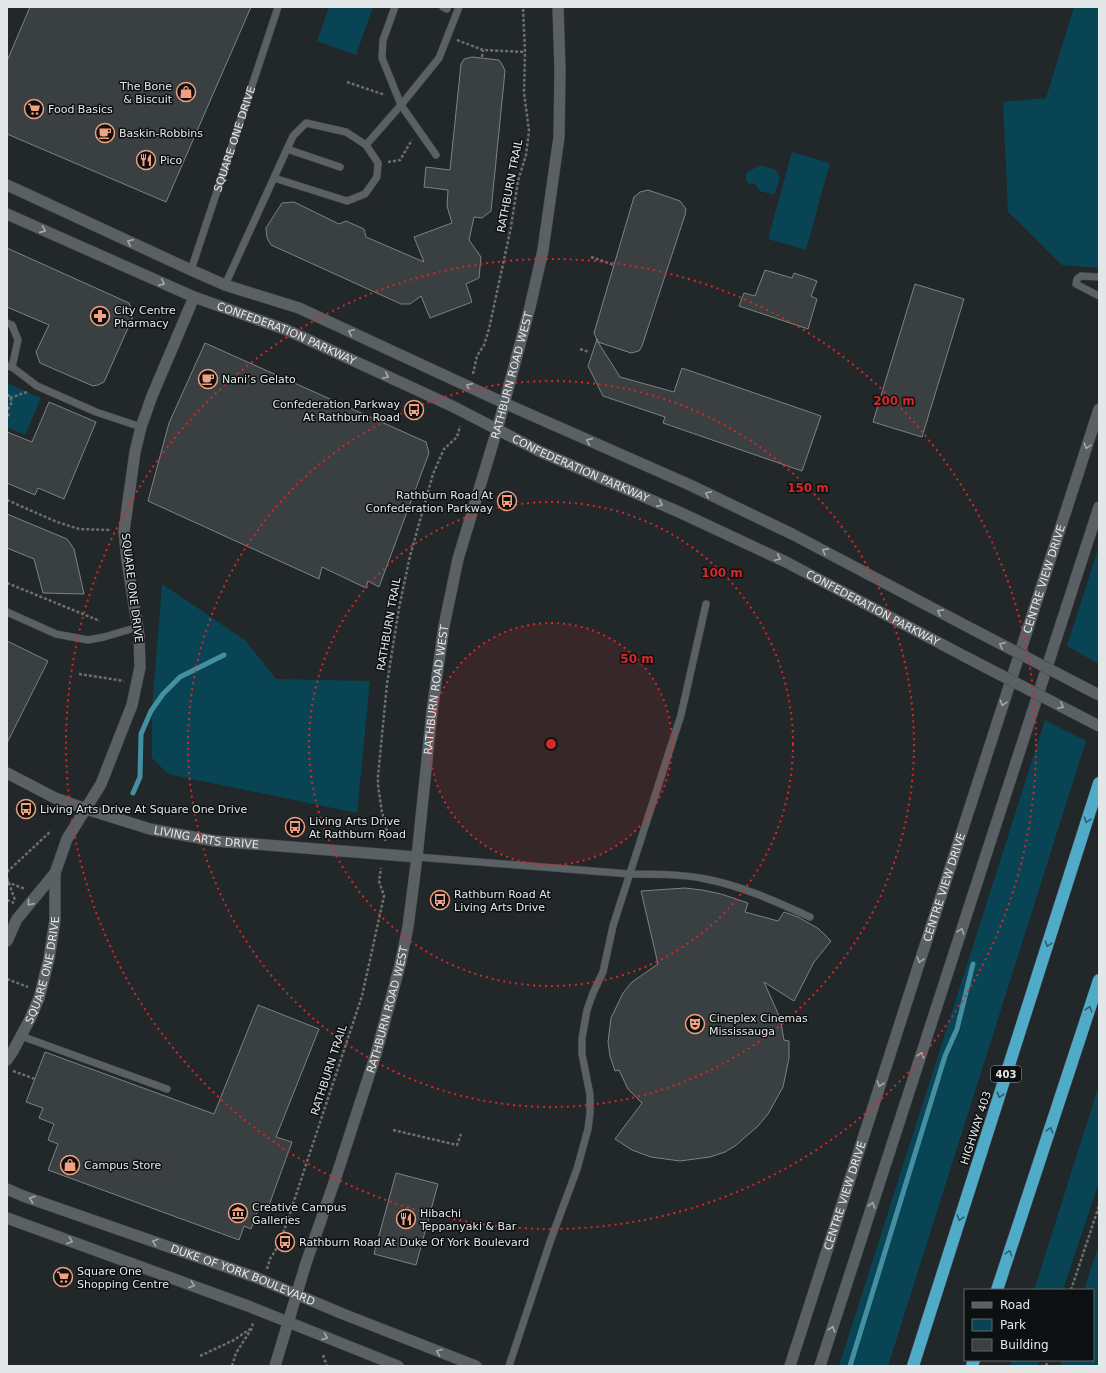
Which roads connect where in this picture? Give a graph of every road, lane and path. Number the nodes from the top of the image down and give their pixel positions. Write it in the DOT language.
graph roads {
  1 [pos="278,7"];
  2 [pos="395,7"];
  3 [pos="459,7"];
  4 [pos="523,7"];
  5 [pos="558,7"];
  6 [pos="447,36"];
  7 [pos="483,50"];
  8 [pos="525,52"];
  9 [pos="482,57"];
  10 [pos="347,82"];
  11 [pos="400,103"];
  12 [pos="418,129"];
  13 [pos="366,145"];
  14 [pos="287,149"];
  15 [pos="436,155"];
  16 [pos="378,163"];
  17 [pos="340,167"];
  18 [pos="274,178"];
  19 [pos="7,185"];
  20 [pos="7,214"];
  21 [pos="591,257"];
  22 [pos="614,265"];
  23 [pos="191,270"];
  24 [pos="1099,277"];
  25 [pos="226,285"];
  26 [pos="1099,296"];
  27 [pos="194,297"];
  28 [pos="7,323"];
  29 [pos="580,349"];
  30 [pos="589,352"];
  31 [pos="475,364"];
  32 [pos="10,366"];
  33 [pos="37,386"];
  34 [pos="7,395"];
  35 [pos="10,398"];
  36 [pos="504,403"];
  37 [pos="9,405"];
  38 [pos="1099,409"];
  39 [pos="7,413"];
  40 [pos="10,416"];
  41 [pos="141,427"];
  42 [pos="459,430"];
  43 [pos="497,430"];
  44 [pos="7,500"];
  45 [pos="1099,507"];
  46 [pos="124,531"];
  47 [pos="7,582"];
  48 [pos="706,604"];
  49 [pos="7,612"];
  50 [pos="100,621"];
  51 [pos="138,627"];
  52 [pos="79,674"];
  53 [pos="137,683"];
  54 [pos="1099,695"];
  55 [pos="1099,726"];
  56 [pos="7,773"];
  57 [pos="1099,783"];
  58 [pos="86,809"];
  59 [pos="51,831"];
  60 [pos="386,831"];
  61 [pos="417,857"];
  62 [pos="7,872"];
  63 [pos="55,873"];
  64 [pos="630,874"];
  65 [pos="7,878"];
  66 [pos="380,881"];
  67 [pos="8,882"];
  68 [pos="28,890"];
  69 [pos="15,902"];
  70 [pos="810,917"];
  71 [pos="7,941"];
  72 [pos="1099,980"];
  73 [pos="21,1036"];
  74 [pos="7,1060"];
  75 [pos="7,1069"];
  76 [pos="35,1079"];
  77 [pos="167,1089"];
  78 [pos="393,1130"];
  79 [pos="461,1134"];
  80 [pos="7,1189"];
  81 [pos="1099,1206"];
  82 [pos="7,1218"];
  83 [pos="270,1259"];
  84 [pos="997,1289"];
  85 [pos="1071,1289"];
  86 [pos="297,1294"];
  87 [pos="288,1322"];
  88 [pos="323,1355"];
  89 [pos="200,1356"];
  90 [pos="232,1366"];
  91 [pos="275,1366"];
  92 [pos="327,1366"];
  93 [pos="398,1366"];
  94 [pos="476,1366"];
  95 [pos="509,1366"];
  96 [pos="790,1366"];
  97 [pos="820,1366"];
  98 [pos="913,1366"];
  1 -- 23 [label="lane, SQUARE ONE DRIVE"];
  2 -- 11 [label="lane"];
  3 -- 6 [label="lane"];
  4 -- 8 [label="path, RATHBURN TRAIL"];
  5 -- 36 [label="street, RATHBURN ROAD WEST"];
  6 -- 7 [label="path"];
  6 -- 11 [label="lane"];
  7 -- 8 [label="path"];
  7 -- 9 [label="path"];
  8 -- 31 [label="path, RATHBURN TRAIL"];
  10 -- 11 [label="path"];
  11 -- 12 [label="lane"];
  11 -- 13 [label="lane"];
  12 -- 15 [label="lane"];
  12 -- 16 [label="path"];
  13 -- 14 [label="lane"];
  13 -- 16 [label="lane"];
  14 -- 17 [label="lane"];
  14 -- 18 [label="lane"];
  16 -- 18 [label="lane"];
  18 -- 25 [label="lane"];
  23 -- 19 [label="street, CONFEDERATION PARKWAY, one-way"];
  20 -- 27 [label="street, CONFEDERATION PARKWAY, one-way"];
  21 -- 22 [label="path"];
  23 -- 25 [label="street, CONFEDERATION PARKWAY"];
  24 -- 26 [label="lane"];
  36 -- 25 [label="street, CONFEDERATION PARKWAY, one-way"];
  27 -- 41 [label="street, SQUARE ONE DRIVE"];
  27 -- 43 [label="street, CONFEDERATION PARKWAY, one-way"];
  28 -- 32 [label="lane"];
  29 -- 30 [label="path"];
  32 -- 33 [label="lane"];
  33 -- 35 [label="path"];
  33 -- 41 [label="lane"];
  34 -- 35 [label="path"];
  35 -- 37 [label="path"];
  36 -- 43 [label="street, RATHBURN ROAD WEST"];
  54 -- 36 [label="street, CONFEDERATION PARKWAY, one-way, bridge"];
  37 -- 39 [label="path"];
  38 -- 96 [label="street, CENTRE VIEW DRIVE, one-way"];
  39 -- 40 [label="path"];
  41 -- 46 [label="street, SQUARE ONE DRIVE"];
  42 -- 60 [label="path, RATHBURN TRAIL"];
  43 -- 55 [label="street, CONFEDERATION PARKWAY, one-way, bridge"];
  43 -- 61 [label="street, RATHBURN ROAD WEST"];
  44 -- 46 [label="path"];
  97 -- 45 [label="street, one-way"];
  46 -- 51 [label="street, SQUARE ONE DRIVE"];
  47 -- 50 [label="path"];
  48 -- 64 [label="lane"];
  49 -- 51 [label="lane"];
  51 -- 53 [label="street, SQUARE ONE DRIVE"];
  52 -- 53 [label="path"];
  53 -- 58 [label="street, SQUARE ONE DRIVE"];
  56 -- 58 [label="street, LIVING ARTS DRIVE"];
  57 -- 98 [label="highway, HIGHWAY 403 / 403, one-way"];
  58 -- 61 [label="street, LIVING ARTS DRIVE"];
  58 -- 63 [label="street, SQUARE ONE DRIVE"];
  59 -- 62 [label="path"];
  61 -- 64 [label="lane"];
  61 -- 86 [label="street, RATHBURN ROAD WEST"];
  63 -- 71 [label="street, SQUARE ONE DRIVE, one-way"];
  63 -- 73 [label="street, SQUARE ONE DRIVE"];
  64 -- 70 [label="lane"];
  64 -- 95 [label="lane"];
  65 -- 67 [label="path"];
  66 -- 83 [label="path, RATHBURN TRAIL"];
  67 -- 68 [label="path"];
  67 -- 69 [label="path"];
  84 -- 72 [label="highway, one-way"];
  73 -- 74 [label="street, SQUARE ONE DRIVE"];
  73 -- 77 [label="lane"];
  75 -- 76 [label="path"];
  78 -- 79 [label="path"];
  86 -- 80 [label="street, DUKE OF YORK BOULEVARD, one-way"];
  81 -- 85 [label="path"];
  82 -- 87 [label="street, one-way"];
  86 -- 87 [label="street, RATHBURN ROAD WEST"];
  94 -- 86 [label="street, DUKE OF YORK BOULEVARD, one-way"];
  87 -- 91 [label="street, RATHBURN ROAD WEST"];
  87 -- 93 [label="street, one-way"];
  88 -- 92 [label="path"];
  89 -- 90 [label="path"];
}
